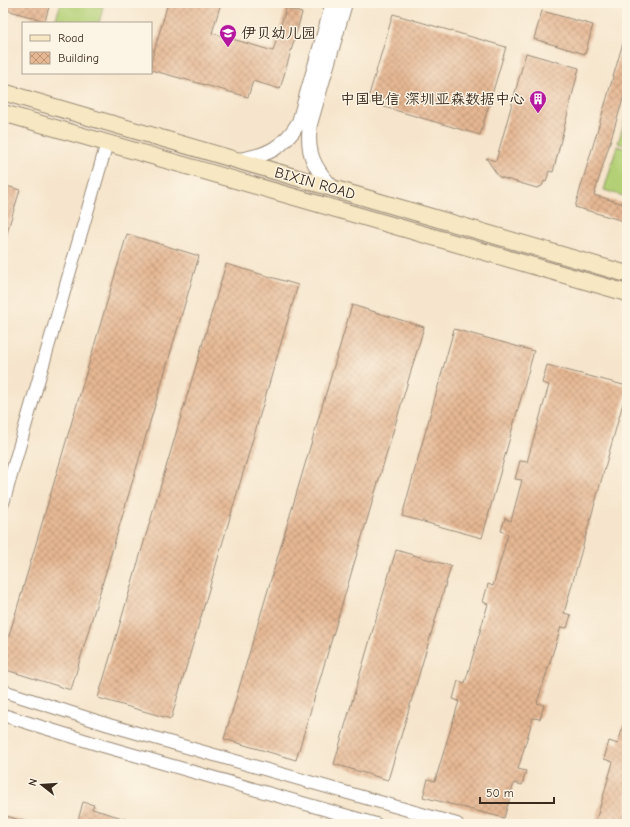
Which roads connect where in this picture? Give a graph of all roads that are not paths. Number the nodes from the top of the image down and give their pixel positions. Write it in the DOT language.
graph roads {
  1 [pos="334,3"];
  2 [pos="345,3"];
  3 [pos="3,92"];
  4 [pos="3,113"];
  5 [pos="107,143"];
  6 [pos="236,161"];
  7 [pos="334,189"];
  8 [pos="627,274"];
  9 [pos="627,293"];
  10 [pos="3,503"];
  11 [pos="3,691"];
  12 [pos="3,715"];
  13 [pos="376,824"];
  14 [pos="457,824"];
  1 -- 6 [label="street"];
  2 -- 7 [label="street"];
  3 -- 6 [label="main road, BIXIN ROAD"];
  4 -- 5 [label="main road, BIXIN ROAD"];
  5 -- 9 [label="main road, BIXIN ROAD"];
  5 -- 10 [label="street"];
  6 -- 7 [label="main road, BIXIN ROAD"];
  7 -- 8 [label="main road, BIXIN ROAD"];
  11 -- 14 [label="street"];
  12 -- 13 [label="street"];
}
